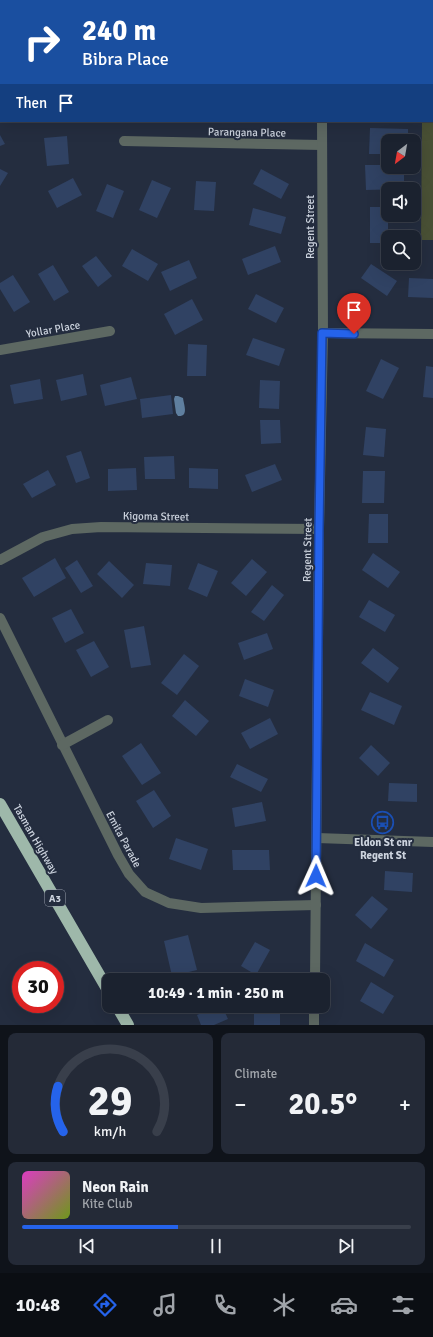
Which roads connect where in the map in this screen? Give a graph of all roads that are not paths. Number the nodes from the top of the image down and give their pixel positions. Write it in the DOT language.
graph roads {
  1 [pos="322,122"];
  2 [pos="124,141"];
  3 [pos="322,145"];
  4 [pos="110,331"];
  5 [pos="322,333"];
  6 [pos="433,334"];
  7 [pos="0,350"];
  8 [pos="319,529"];
  9 [pos="0,560"];
  10 [pos="0,618"];
  11 [pos="108,720"];
  12 [pos="62,745"];
  13 [pos="0,804"];
  14 [pos="317,838"];
  15 [pos="433,842"];
  16 [pos="316,905"];
  17 [pos="315,973"];
  18 [pos="102,980"];
  19 [pos="121,1013"];
  20 [pos="314,1013"];
  21 [pos="128,1025"];
  22 [pos="314,1025"];
  1 -- 3 [label="street, Regent Street"];
  2 -- 3 [label="street, Parangana Place"];
  3 -- 5 [label="street, Regent Street"];
  4 -- 7 [label="street, Yollar Place"];
  5 -- 6 [label="street"];
  5 -- 8 [label="street, Regent Street"];
  8 -- 9 [label="street, Kigoma Street"];
  8 -- 14 [label="street, Regent Street"];
  10 -- 12 [label="street, Emita Parade"];
  11 -- 12 [label="street"];
  12 -- 16 [label="street, Emita Parade"];
  13 -- 18 [label="highway, Tasman Highway / A3"];
  14 -- 15 [label="street"];
  14 -- 16 [label="street, Regent Street"];
  16 -- 17 [label="street, Regent Street"];
  19 -- 21 [label="highway"];
  20 -- 22 [label="street"];
}
